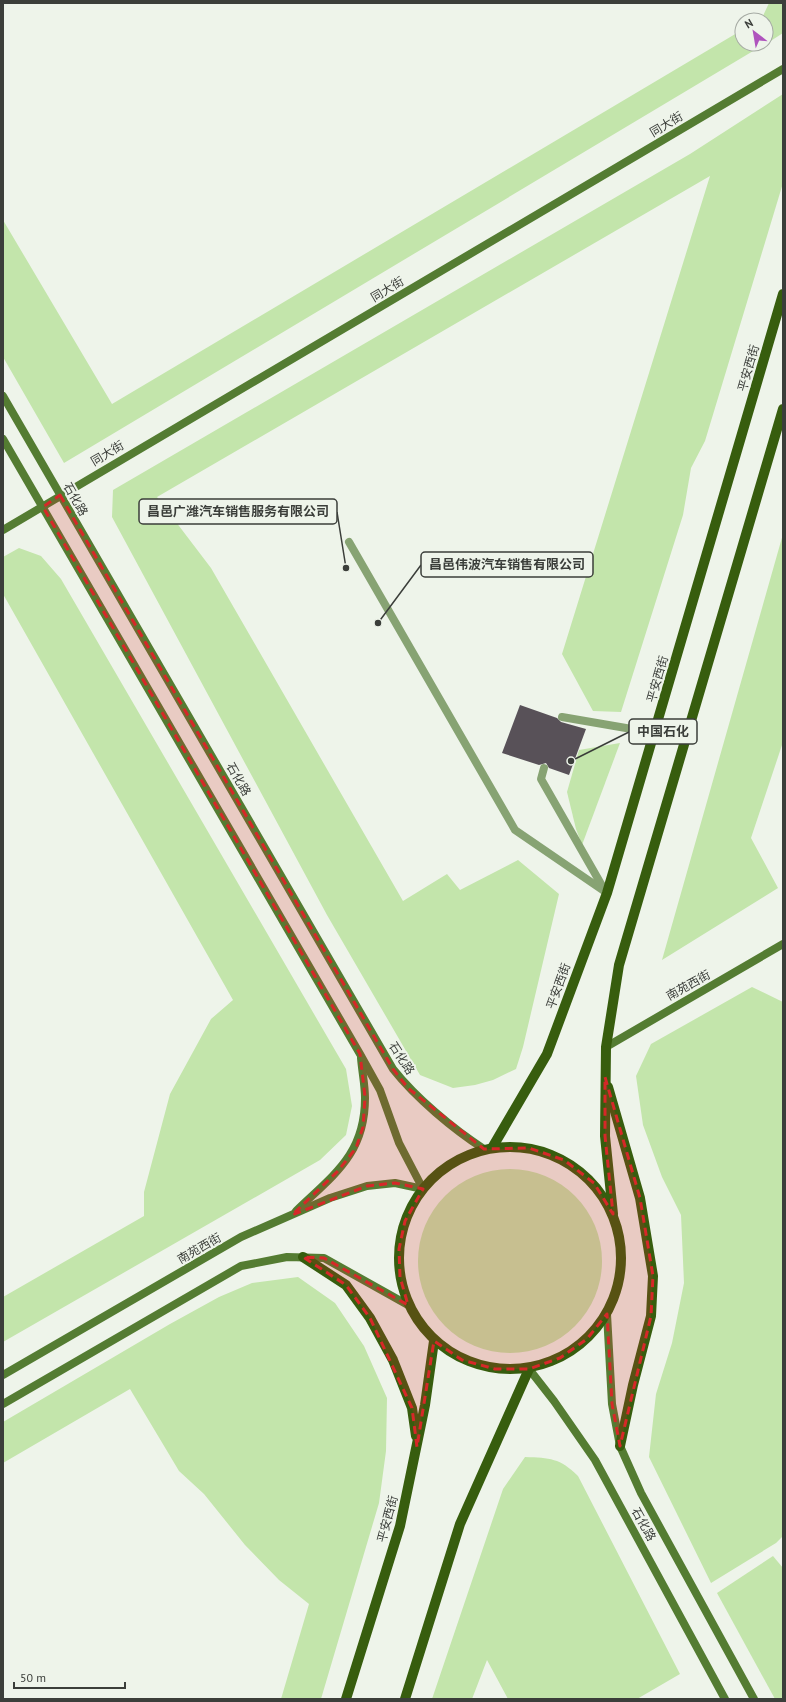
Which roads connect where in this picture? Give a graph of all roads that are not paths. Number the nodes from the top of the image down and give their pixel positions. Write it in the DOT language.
graph roads {
  1 [pos="783,69"];
  2 [pos="783,294"];
  3 [pos="3,396"];
  4 [pos="783,409"];
  5 [pos="3,439"];
  6 [pos="60,495"];
  7 [pos="43,507"];
  8 [pos="3,530"];
  9 [pos="349,542"];
  10 [pos="562,716"];
  11 [pos="655,733"];
  12 [pos="544,768"];
  13 [pos="606,893"];
  14 [pos="783,944"];
  15 [pos="606,1047"];
  16 [pos="360,1054"];
  17 [pos="605,1077"];
  18 [pos="488,1149"];
  19 [pos="423,1189"];
  20 [pos="613,1214"];
  21 [pos="292,1215"];
  22 [pos="303,1258"];
  23 [pos="408,1305"];
  24 [pos="607,1314"];
  25 [pos="434,1341"];
  26 [pos="529,1369"];
  27 [pos="3,1375"];
  28 [pos="3,1404"];
  29 [pos="620,1446"];
  30 [pos="417,1447"];
  31 [pos="346,1699"];
  32 [pos="404,1699"];
  33 [pos="725,1699"];
  34 [pos="754,1699"];
  1 -- 6 [label="main road, 同大街"];
  2 -- 11 [label="main road, 平安西街"];
  3 -- 6 [label="main road, 石化路"];
  4 -- 15 [label="main road"];
  5 -- 7 [label="main road"];
  6 -- 7 [label="main road, 同大街"];
  6 -- 18 [label="main road, 石化路"];
  7 -- 8 [label="main road, 同大街"];
  7 -- 16 [label="main road"];
  9 -- 13 [label="lane"];
  10 -- 11 [label="lane"];
  11 -- 13 [label="main road, 平安西街"];
  12 -- 13 [label="lane"];
  13 -- 18 [label="main road, 平安西街"];
  14 -- 15 [label="main road, 南苑西街"];
  15 -- 17 [label="main road"];
  16 -- 19 [label="main road"];
  16 -- 21 [label="main road"];
  17 -- 20 [label="main road"];
  17 -- 29 [label="main road"];
  18 -- 19 [label="main road"];
  18 -- 20 [label="main road"];
  19 -- 21 [label="main road, 南苑西街"];
  19 -- 23 [label="main road"];
  20 -- 24 [label="main road"];
  21 -- 27 [label="main road, 南苑西街"];
  22 -- 23 [label="main road"];
  22 -- 28 [label="main road"];
  22 -- 30 [label="main road"];
  23 -- 25 [label="main road"];
  24 -- 26 [label="main road"];
  24 -- 29 [label="main road"];
  25 -- 26 [label="main road"];
  25 -- 30 [label="main road, 平安西街"];
  26 -- 32 [label="main road"];
  26 -- 33 [label="main road, 石化路"];
  29 -- 34 [label="main road"];
  30 -- 31 [label="main road, 平安西街"];
}
